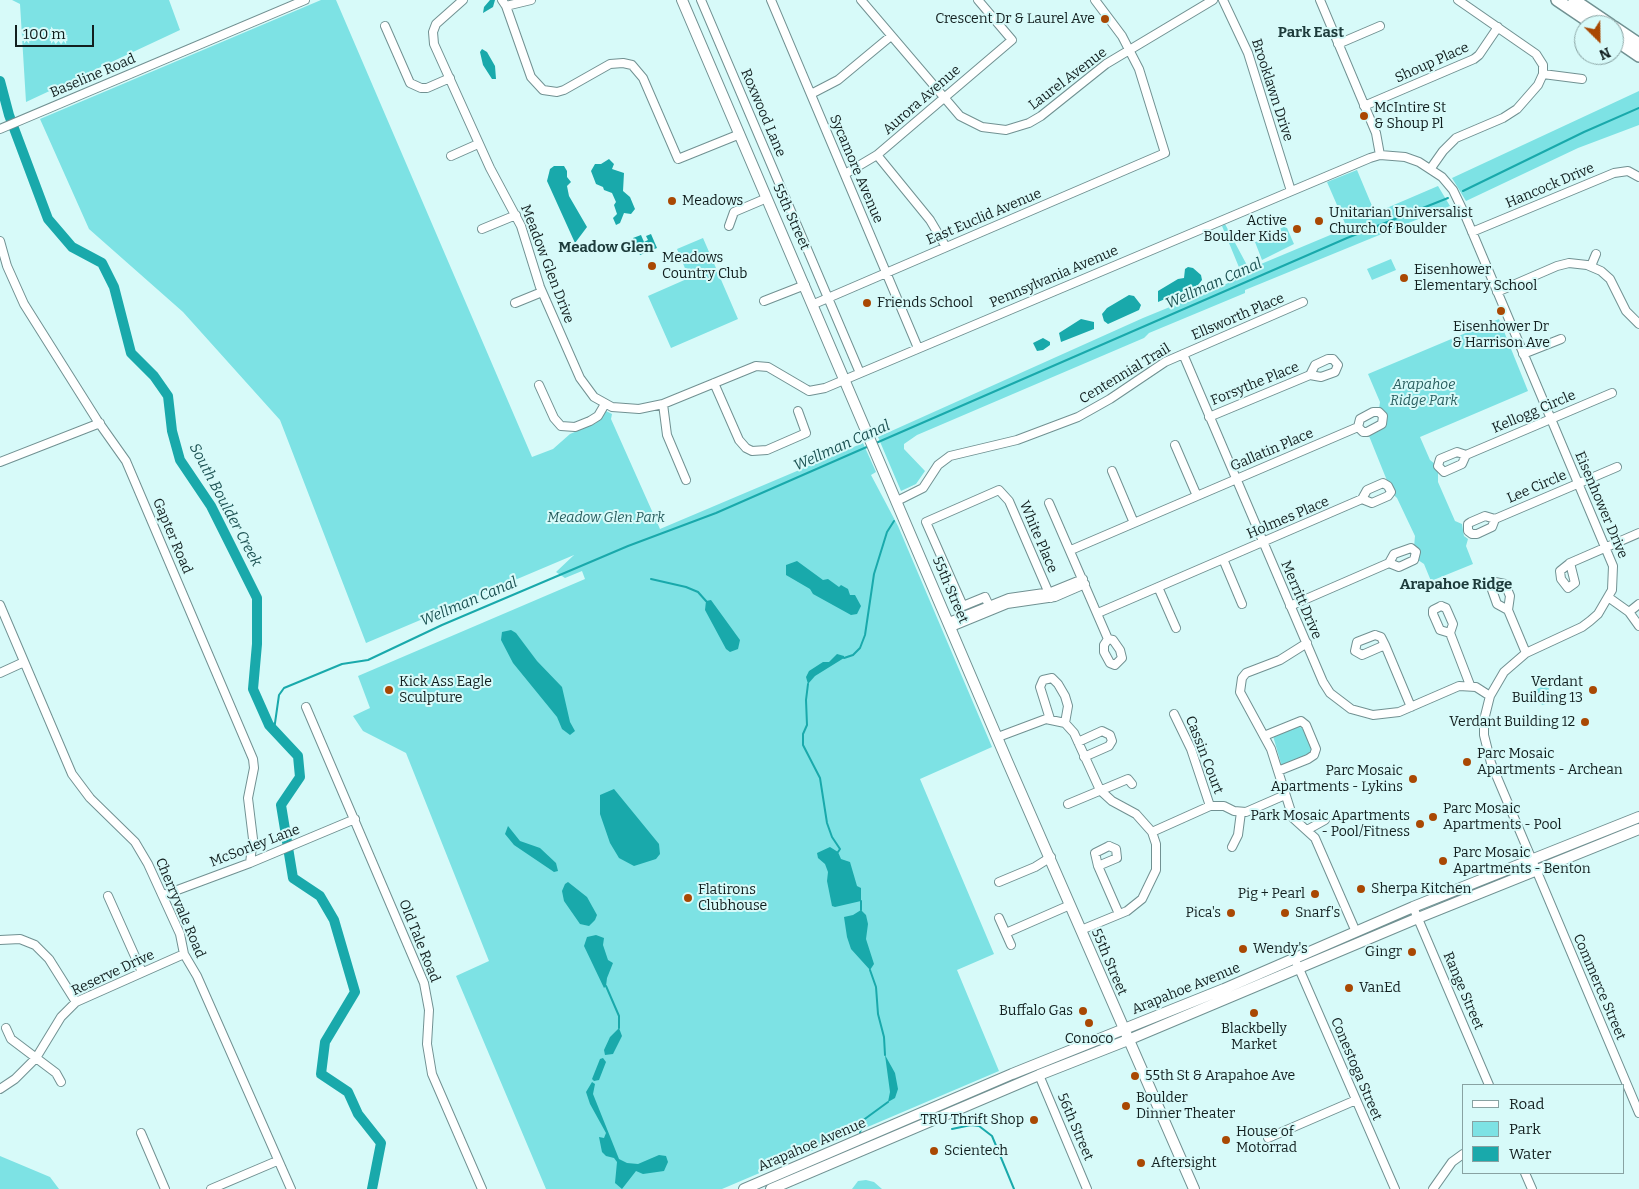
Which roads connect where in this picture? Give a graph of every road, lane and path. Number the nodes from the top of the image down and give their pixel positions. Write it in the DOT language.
graph roads {
  1 [pos="305,0"];
  2 [pos="463,0"];
  3 [pos="531,0"];
  4 [pos="682,0"];
  5 [pos="701,0"];
  6 [pos="771,0"];
  7 [pos="861,0"];
  8 [pos="978,0"];
  9 [pos="1095,0"];
  10 [pos="1213,0"];
  11 [pos="1223,0"];
  12 [pos="1320,0"];
  13 [pos="1458,0"];
  14 [pos="1557,0"];
  15 [pos="1574,0"];
  16 [pos="504,3"];
  17 [pos="1579,15"];
  18 [pos="1596,15"];
  19 [pos="385,26"];
  20 [pos="1380,26"];
  21 [pos="1498,27"];
  22 [pos="1624,34"];
  23 [pos="891,36"];
  24 [pos="1338,44"];
  25 [pos="1639,44"];
  26 [pos="1624,45"];
  27 [pos="1129,49"];
  28 [pos="1639,56"];
  29 [pos="1543,74"];
  30 [pos="450,78"];
  31 [pos="1582,80"];
  32 [pos="811,94"];
  33 [pos="944,98"];
  34 [pos="1364,106"];
  35 [pos="3,127"];
  36 [pos="740,134"];
  37 [pos="478,144"];
  38 [pos="877,155"];
  39 [pos="1380,155"];
  40 [pos="451,156"];
  41 [pos="1431,168"];
  42 [pos="845,174"];
  43 [pos="1639,178"];
  44 [pos="1291,191"];
  45 [pos="767,198"];
  46 [pos="516,215"];
  47 [pos="729,226"];
  48 [pos="482,229"];
  49 [pos="1472,232"];
  50 [pos="0,241"];
  51 [pos="946,247"];
  52 [pos="1596,254"];
  53 [pos="1591,266"];
  54 [pos="886,274"];
  55 [pos="805,285"];
  56 [pos="542,292"];
  57 [pos="1497,292"];
  58 [pos="828,298"];
  59 [pos="764,301"];
  60 [pos="1303,302"];
  61 [pos="515,303"];
  62 [pos="814,304"];
  63 [pos="1639,324"];
  64 [pos="1561,339"];
  65 [pos="918,348"];
  66 [pos="1183,354"];
  67 [pos="1524,354"];
  68 [pos="860,373"];
  69 [pos="1310,375"];
  70 [pos="844,380"];
  71 [pos="714,383"];
  72 [pos="539,385"];
  73 [pos="1612,393"];
  74 [pos="605,404"];
  75 [pos="663,404"];
  76 [pos="798,412"];
  77 [pos="1209,417"];
  78 [pos="1551,419"];
  79 [pos="100,423"];
  80 [pos="1358,427"];
  81 [pos="1175,445"];
  82 [pos="1466,455"];
  83 [pos="0,462"];
  84 [pos="1617,467"];
  85 [pos="1112,471"];
  86 [pos="1236,479"];
  87 [pos="686,480"];
  88 [pos="1578,483"];
  89 [pos="1197,496"];
  90 [pos="1362,499"];
  91 [pos="897,501"];
  92 [pos="1050,503"];
  93 [pos="1495,518"];
  94 [pos="1134,523"];
  95 [pos="1639,533"];
  96 [pos="1263,542"];
  97 [pos="1606,547"];
  98 [pos="1071,550"];
  99 [pos="1223,559"];
  100 [pos="1389,563"];
  101 [pos="1570,563"];
  102 [pos="1084,582"];
  103 [pos="1158,586"];
  104 [pos="1049,595"];
  105 [pos="1608,598"];
  106 [pos="1242,604"];
  107 [pos="1639,604"];
  108 [pos="0,605"];
  109 [pos="1290,606"];
  110 [pos="990,608"];
  111 [pos="1508,610"];
  112 [pos="1629,612"];
  113 [pos="1098,613"];
  114 [pos="950,625"];
  115 [pos="1639,626"];
  116 [pos="1176,628"];
  117 [pos="1450,633"];
  118 [pos="1108,639"];
  119 [pos="1307,643"];
  120 [pos="1385,645"];
  121 [pos="1526,653"];
  122 [pos="24,662"];
  123 [pos="0,673"];
  124 [pos="1470,685"];
  125 [pos="1490,696"];
  126 [pos="306,707"];
  127 [pos="1411,707"];
  128 [pos="1174,714"];
  129 [pos="1050,719"];
  130 [pos="1065,723"];
  131 [pos="1264,736"];
  132 [pos="998,738"];
  133 [pos="1078,742"];
  134 [pos="1084,756"];
  135 [pos="1278,771"];
  136 [pos="1132,784"];
  137 [pos="1100,790"];
  138 [pos="1285,795"];
  139 [pos="1068,804"];
  140 [pos="1210,806"];
  141 [pos="1241,812"];
  142 [pos="1639,817"];
  143 [pos="355,819"];
  144 [pos="1324,820"];
  145 [pos="1307,830"];
  146 [pos="1639,830"];
  147 [pos="1152,832"];
  148 [pos="1232,847"];
  149 [pos="1052,860"];
  150 [pos="1532,860"];
  151 [pos="250,863"];
  152 [pos="1098,866"];
  153 [pos="1536,871"];
  154 [pos="999,882"];
  155 [pos="164,895"];
  156 [pos="108,896"];
  157 [pos="1070,905"];
  158 [pos="1413,907"];
  159 [pos="1119,914"];
  160 [pos="999,918"];
  161 [pos="1418,918"];
  162 [pos="1081,930"];
  163 [pos="1356,932"];
  164 [pos="1006,933"];
  165 [pos="0,940"];
  166 [pos="1011,945"];
  167 [pos="184,954"];
  168 [pos="1297,963"];
  169 [pos="142,972"];
  170 [pos="76,1002"];
  171 [pos="6,1028"];
  172 [pos="1124,1030"];
  173 [pos="1128,1040"];
  174 [pos="36,1058"];
  175 [pos="1039,1075"];
  176 [pos="61,1082"];
  177 [pos="1489,1084"];
  178 [pos="0,1089"];
  179 [pos="1356,1100"];
  180 [pos="1639,1113"];
  181 [pos="141,1133"];
  182 [pos="1268,1138"];
  183 [pos="1462,1155"];
  184 [pos="277,1161"];
  185 [pos="1525,1174"];
  186 [pos="289,1187"];
  187 [pos="165,1189"];
  188 [pos="211,1189"];
  189 [pos="482,1189"];
  190 [pos="744,1189"];
  191 [pos="771,1189"];
  192 [pos="1087,1189"];
  193 [pos="1194,1189"];
  194 [pos="1394,1189"];
  195 [pos="1433,1189"];
  196 [pos="1532,1189"];
  1 -- 35 [label="street, Baseline Road"];
  2 -- 30 [label="street, Meadow Glen Drive"];
  3 -- 16 [label="street"];
  4 -- 36 [label="main road, 55th Street"];
  5 -- 58 [label="street, Roxwood Lane"];
  6 -- 32 [label="street, Sycamore Avenue"];
  7 -- 23 [label="street, Laurel Avenue"];
  8 -- 33 [label="street, Aurora Avenue"];
  9 -- 27 [label="street"];
  10 -- 27 [label="street, Laurel Avenue"];
  11 -- 44 [label="street, Brooklawn Drive"];
  12 -- 24 [label="street"];
  13 -- 21 [label="street"];
  14 -- 17 [label="highway"];
  15 -- 18 [label="highway"];
  16 -- 36 [label="street"];
  19 -- 30 [label="street"];
  20 -- 24 [label="street"];
  21 -- 29 [label="street"];
  21 -- 34 [label="street, Shoup Place"];
  22 -- 25 [label="highway"];
  23 -- 32 [label="street"];
  23 -- 33 [label="street, Laurel Avenue"];
  24 -- 34 [label="street"];
  26 -- 28 [label="highway"];
  27 -- 33 [label="street, Laurel Avenue"];
  27 -- 51 [label="street, East Euclid Avenue"];
  29 -- 31 [label="street"];
  29 -- 41 [label="street"];
  30 -- 37 [label="street, Meadow Glen Drive"];
  32 -- 42 [label="street, Sycamore Avenue"];
  33 -- 38 [label="street, Aurora Avenue"];
  34 -- 39 [label="street"];
  36 -- 45 [label="main road, 55th Street"];
  37 -- 40 [label="street"];
  37 -- 46 [label="street, Meadow Glen Drive"];
  38 -- 42 [label="street, Aurora Avenue"];
  38 -- 51 [label="street"];
  39 -- 41 [label="street, Pennsylvania Avenue"];
  39 -- 44 [label="street, Pennsylvania Avenue"];
  41 -- 49 [label="street, Eisenhower Drive"];
  42 -- 54 [label="street, Sycamore Avenue"];
  43 -- 49 [label="street, Hancock Drive"];
  44 -- 65 [label="street, Pennsylvania Avenue"];
  45 -- 47 [label="street"];
  45 -- 55 [label="main road, 55th Street"];
  46 -- 48 [label="street"];
  46 -- 56 [label="street, Meadow Glen Drive"];
  49 -- 57 [label="street, Eisenhower Drive"];
  50 -- 79 [label="street, Gapter Road"];
  51 -- 54 [label="street, East Euclid Avenue"];
  52 -- 53 [label="street"];
  53 -- 57 [label="street"];
  53 -- 63 [label="street"];
  54 -- 58 [label="street, East Euclid Avenue"];
  54 -- 65 [label="street, Sycamore Avenue"];
  55 -- 59 [label="street"];
  55 -- 62 [label="main road, 55th Street"];
  56 -- 61 [label="street"];
  56 -- 74 [label="street, Meadow Glen Drive"];
  57 -- 67 [label="street, Eisenhower Drive"];
  58 -- 62 [label="street, East Euclid Avenue"];
  58 -- 68 [label="street, Roxwood Lane"];
  60 -- 66 [label="street, Ellsworth Place"];
  62 -- 70 [label="main road, 55th Street"];
  64 -- 67 [label="street"];
  65 -- 68 [label="street, Pennsylvania Avenue"];
  66 -- 77 [label="street, Merritt Drive"];
  66 -- 91 [label="street, Centennial Trail"];
  67 -- 78 [label="street, Eisenhower Drive"];
  68 -- 70 [label="street, Pennsylvania Avenue"];
  69 -- 77 [label="street, Forsythe Place"];
  70 -- 71 [label="street, Pennsylvania Avenue"];
  70 -- 91 [label="main road, 55th Street"];
  71 -- 75 [label="street, Pennsylvania Avenue"];
  71 -- 76 [label="street"];
  72 -- 74 [label="street"];
  73 -- 78 [label="street, Kellogg Circle"];
  74 -- 75 [label="street"];
  75 -- 87 [label="street"];
  77 -- 86 [label="street, Merritt Drive"];
  78 -- 82 [label="street, Kellogg Circle"];
  78 -- 88 [label="street, Eisenhower Drive"];
  79 -- 83 [label="street"];
  79 -- 151 [label="street, Gapter Road"];
  80 -- 86 [label="street, Gallatin Place"];
  81 -- 89 [label="street"];
  84 -- 88 [label="street, Lee Circle"];
  85 -- 94 [label="street"];
  86 -- 89 [label="street, Gallatin Place"];
  86 -- 96 [label="street, Merritt Drive"];
  88 -- 93 [label="street, Lee Circle"];
  88 -- 97 [label="street, Eisenhower Drive"];
  89 -- 94 [label="street, Gallatin Place"];
  90 -- 96 [label="street, Holmes Place"];
  91 -- 114 [label="main road, 55th Street"];
  92 -- 98 [label="street"];
  94 -- 98 [label="street, Gallatin Place"];
  95 -- 97 [label="street"];
  96 -- 99 [label="street, Holmes Place"];
  96 -- 109 [label="street, Merritt Drive"];
  97 -- 101 [label="street"];
  97 -- 105 [label="street, Eisenhower Drive"];
  98 -- 102 [label="street"];
  99 -- 103 [label="street, Holmes Place"];
  99 -- 106 [label="street"];
  100 -- 109 [label="street"];
  102 -- 104 [label="street, White Place"];
  102 -- 113 [label="street"];
  103 -- 113 [label="street, Holmes Place"];
  103 -- 116 [label="street"];
  104 -- 110 [label="street, White Place"];
  104 -- 110 [label="street, White Place"];
  105 -- 112 [label="street"];
  105 -- 121 [label="street, Eisenhower Drive"];
  107 -- 112 [label="street"];
  108 -- 122 [label="street, Cherryvale Road"];
  109 -- 119 [label="street, Merritt Drive"];
  110 -- 114 [label="street, White Place"];
  111 -- 121 [label="street"];
  112 -- 115 [label="street"];
  113 -- 118 [label="street"];
  114 -- 132 [label="main road, 55th Street"];
  117 -- 124 [label="street"];
  119 -- 127 [label="street, Merritt Drive"];
  119 -- 131 [label="street"];
  120 -- 127 [label="street"];
  121 -- 125 [label="street, Eisenhower Drive"];
  122 -- 123 [label="street"];
  122 -- 155 [label="street, Cherryvale Road"];
  124 -- 125 [label="street"];
  124 -- 127 [label="street, Merritt Drive"];
  125 -- 150 [label="street, Eisenhower Drive"];
  126 -- 143 [label="street, Old Tale Road"];
  128 -- 140 [label="street, Cassin Court"];
  129 -- 130 [label="street"];
  129 -- 130 [label="street"];
  129 -- 132 [label="street"];
  130 -- 133 [label="street"];
  131 -- 135 [label="street"];
  131 -- 135 [label="street"];
  132 -- 149 [label="main road, 55th Street"];
  133 -- 134 [label="street"];
  133 -- 134 [label="street"];
  134 -- 137 [label="street"];
  135 -- 138 [label="street"];
  136 -- 137 [label="street"];
  137 -- 139 [label="street"];
  137 -- 147 [label="street"];
  138 -- 141 [label="street"];
  138 -- 145 [label="street"];
  140 -- 141 [label="street"];
  140 -- 147 [label="street"];
  141 -- 148 [label="street"];
  142 -- 150 [label="main road, Arapahoe Avenue"];
  143 -- 151 [label="street, McSorley Lane"];
  143 -- 189 [label="street, Old Tale Road"];
  144 -- 145 [label="street"];
  145 -- 163 [label="street"];
  146 -- 153 [label="main road, Arapahoe Avenue"];
  147 -- 159 [label="street"];
  149 -- 154 [label="street"];
  149 -- 157 [label="main road, 55th Street"];
  150 -- 153 [label="street, Eisenhower Drive"];
  150 -- 158 [label="main road, Arapahoe Avenue"];
  151 -- 155 [label="street, McSorley Lane"];
  152 -- 159 [label="street"];
  153 -- 161 [label="main road, Arapahoe Avenue"];
  153 -- 180 [label="street, Commerce Street"];
  155 -- 167 [label="street, Cherryvale Road"];
  156 -- 169 [label="street"];
  157 -- 162 [label="main road, 55th Street"];
  157 -- 164 [label="street"];
  158 -- 161 [label="street, Range Street"];
  158 -- 163 [label="main road, Arapahoe Avenue"];
  159 -- 162 [label="street"];
  160 -- 164 [label="street"];
  161 -- 168 [label="main road, Arapahoe Avenue"];
  161 -- 177 [label="street, Range Street"];
  162 -- 172 [label="main road, 55th Street"];
  163 -- 168 [label="main road, Arapahoe Avenue"];
  164 -- 166 [label="street"];
  165 -- 170 [label="street"];
  167 -- 169 [label="street, Reserve Drive"];
  167 -- 184 [label="street, Cherryvale Road"];
  168 -- 172 [label="main road, Arapahoe Avenue"];
  168 -- 173 [label="main road, Arapahoe Avenue"];
  168 -- 179 [label="street, Conestoga Street"];
  169 -- 170 [label="street, Reserve Drive"];
  170 -- 174 [label="street, Reserve Drive"];
  171 -- 174 [label="street"];
  172 -- 173 [label="main road, 55th Street"];
  172 -- 190 [label="main road, Arapahoe Avenue"];
  173 -- 175 [label="main road, Arapahoe Avenue"];
  173 -- 193 [label="main road, 55th Street"];
  174 -- 176 [label="street"];
  174 -- 178 [label="street, Reserve Drive"];
  175 -- 191 [label="main road, Arapahoe Avenue"];
  175 -- 192 [label="street, 56th Street"];
  179 -- 182 [label="street"];
  179 -- 194 [label="street, Conestoga Street"];
  181 -- 187 [label="street"];
  183 -- 195 [label="street"];
  184 -- 186 [label="street, Cherryvale Road"];
  184 -- 188 [label="street"];
  185 -- 196 [label="street"];
}
